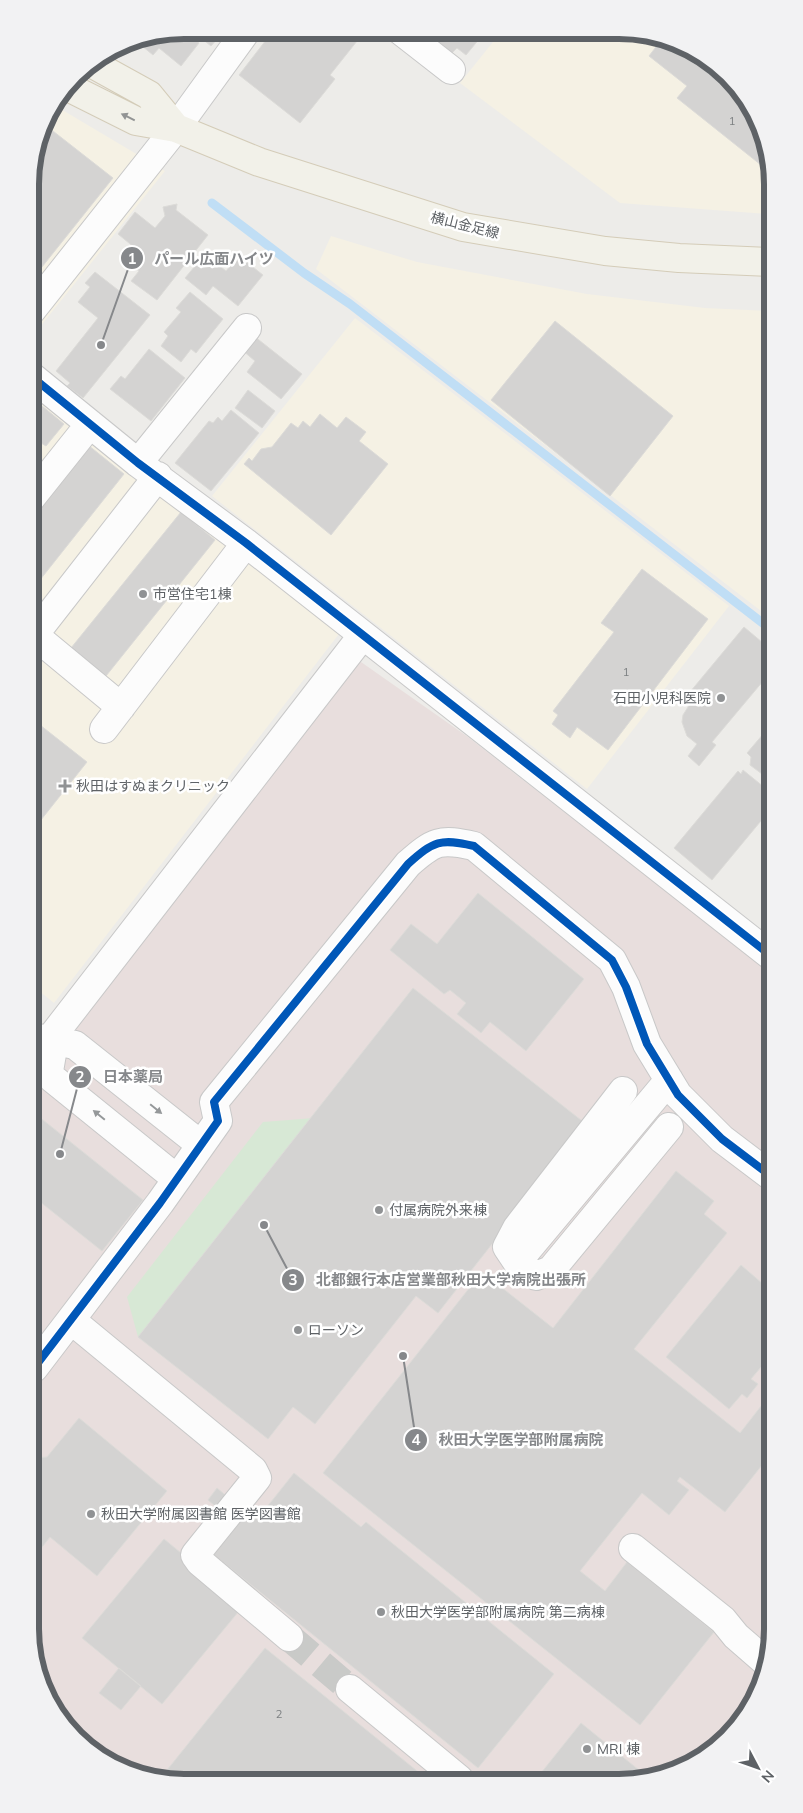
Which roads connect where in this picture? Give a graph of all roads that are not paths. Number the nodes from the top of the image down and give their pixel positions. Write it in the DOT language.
graph roads {
  1 [pos="240,39"];
  2 [pos="411,39"];
  3 [pos="98,67"];
  4 [pos="451,70"];
  5 [pos="74,90"];
  6 [pos="176,128"];
  7 [pos="764,262"];
  8 [pos="39,301"];
  9 [pos="247,328"];
  10 [pos="39,383"];
  11 [pos="90,424"];
  12 [pos="148,470"];
  13 [pos="39,488"];
  14 [pos="246,543"];
  15 [pos="39,629"];
  16 [pos="362,636"];
  17 [pos="39,640"];
  18 [pos="121,707"];
  19 [pos="104,729"];
  20 [pos="764,950"];
  21 [pos="41,1047"];
  22 [pos="668,1080"];
  23 [pos="623,1091"];
  24 [pos="669,1127"];
  25 [pos="201,1145"];
  26 [pos="764,1171"];
  27 [pos="178,1179"];
  28 [pos="516,1262"];
  29 [pos="71,1320"];
  30 [pos="39,1362"];
  31 [pos="634,1548"];
  32 [pos="289,1637"];
  33 [pos="761,1658"];
  34 [pos="350,1689"];
  35 [pos="453,1774"];
  1 -- 6 [label="street"];
  2 -- 4 [label="street"];
  3 -- 6 [label="main road, 横山金足線"];
  6 -- 5 [label="main road, 横山金足線, one-way"];
  6 -- 7 [label="main road, 横山金足線"];
  6 -- 8 [label="street"];
  9 -- 12 [label="street"];
  10 -- 11 [label="street"];
  11 -- 12 [label="street"];
  11 -- 13 [label="street"];
  12 -- 14 [label="street"];
  12 -- 15 [label="street"];
  14 -- 16 [label="street"];
  14 -- 18 [label="street"];
  16 -- 20 [label="street"];
  16 -- 21 [label="street"];
  17 -- 18 [label="street"];
  18 -- 19 [label="street"];
  21 -- 25 [label="street, one-way"];
  27 -- 21 [label="street, one-way"];
  22 -- 25 [label="street"];
  22 -- 26 [label="street"];
  22 -- 28 [label="street"];
  23 -- 28 [label="street"];
  24 -- 28 [label="street"];
  25 -- 27 [label="street"];
  27 -- 29 [label="street"];
  29 -- 30 [label="street"];
  29 -- 32 [label="street"];
  31 -- 33 [label="street"];
  34 -- 35 [label="street"];
}
